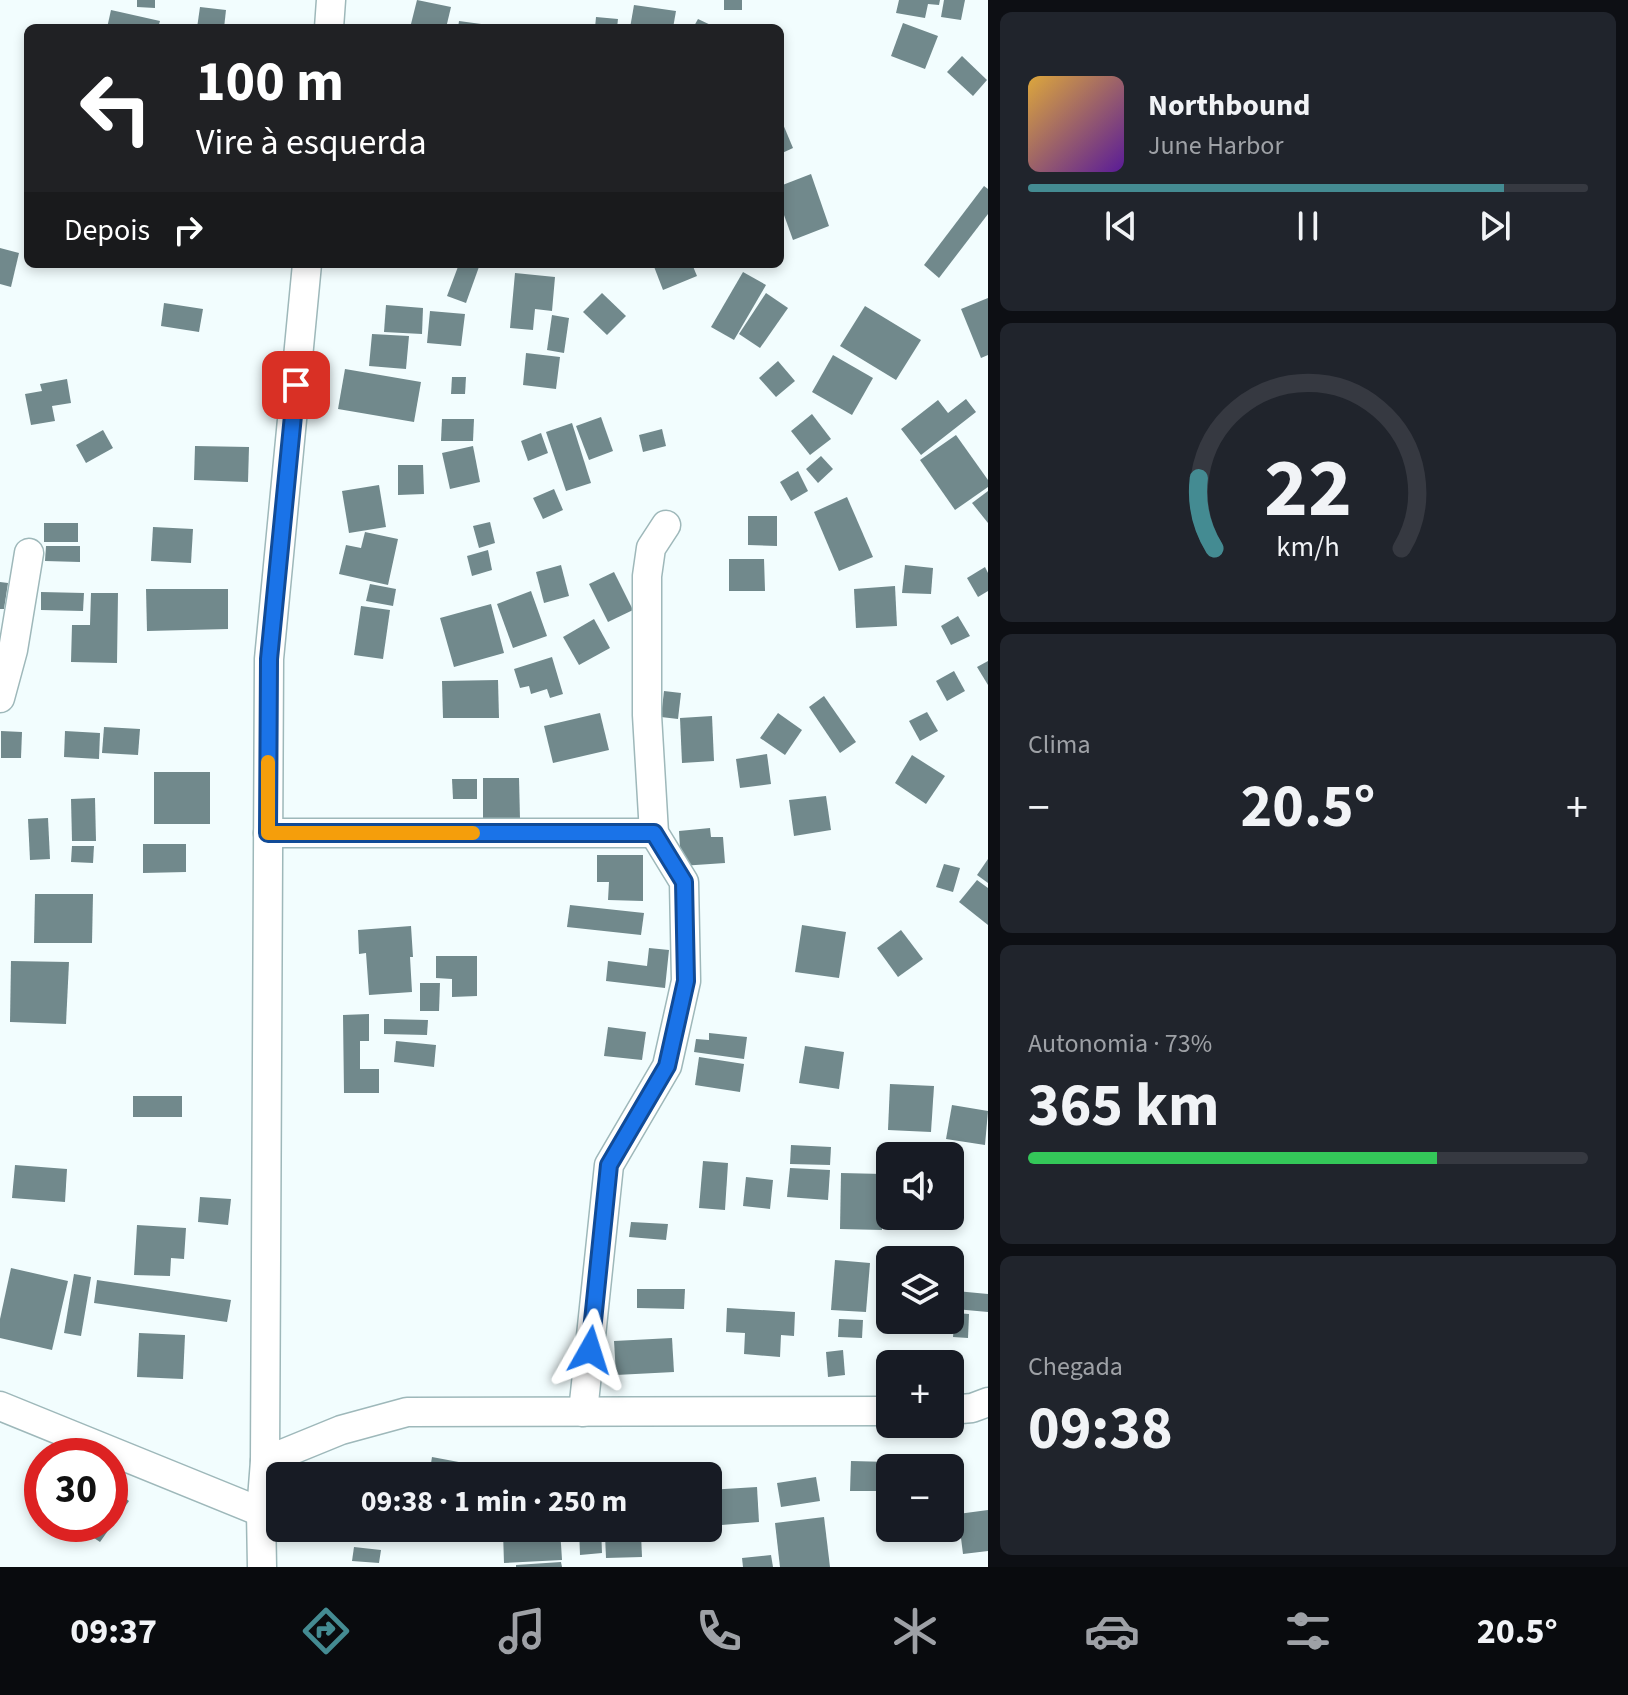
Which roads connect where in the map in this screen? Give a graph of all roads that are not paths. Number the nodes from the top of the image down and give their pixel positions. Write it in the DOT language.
graph roads {
  1 [pos="331,0"];
  2 [pos="329,24"];
  3 [pos="307,268"];
  4 [pos="666,525"];
  5 [pos="29,553"];
  6 [pos="0,698"];
  7 [pos="268,833"];
  8 [pos="654,833"];
  9 [pos="988,1402"];
  10 [pos="0,1406"];
  11 [pos="964,1409"];
  12 [pos="876,1411"];
  13 [pos="583,1412"];
  14 [pos="265,1461"];
  15 [pos="261,1512"];
  16 [pos="262,1567"];
  1 -- 2 [label="street"];
  3 -- 7 [label="street"];
  4 -- 8 [label="street"];
  5 -- 6 [label="street"];
  7 -- 8 [label="street"];
  7 -- 14 [label="street"];
  8 -- 13 [label="street"];
  9 -- 11 [label="street"];
  10 -- 15 [label="street"];
  12 -- 13 [label="street"];
  13 -- 14 [label="street"];
  14 -- 15 [label="street"];
  15 -- 16 [label="street"];
}
